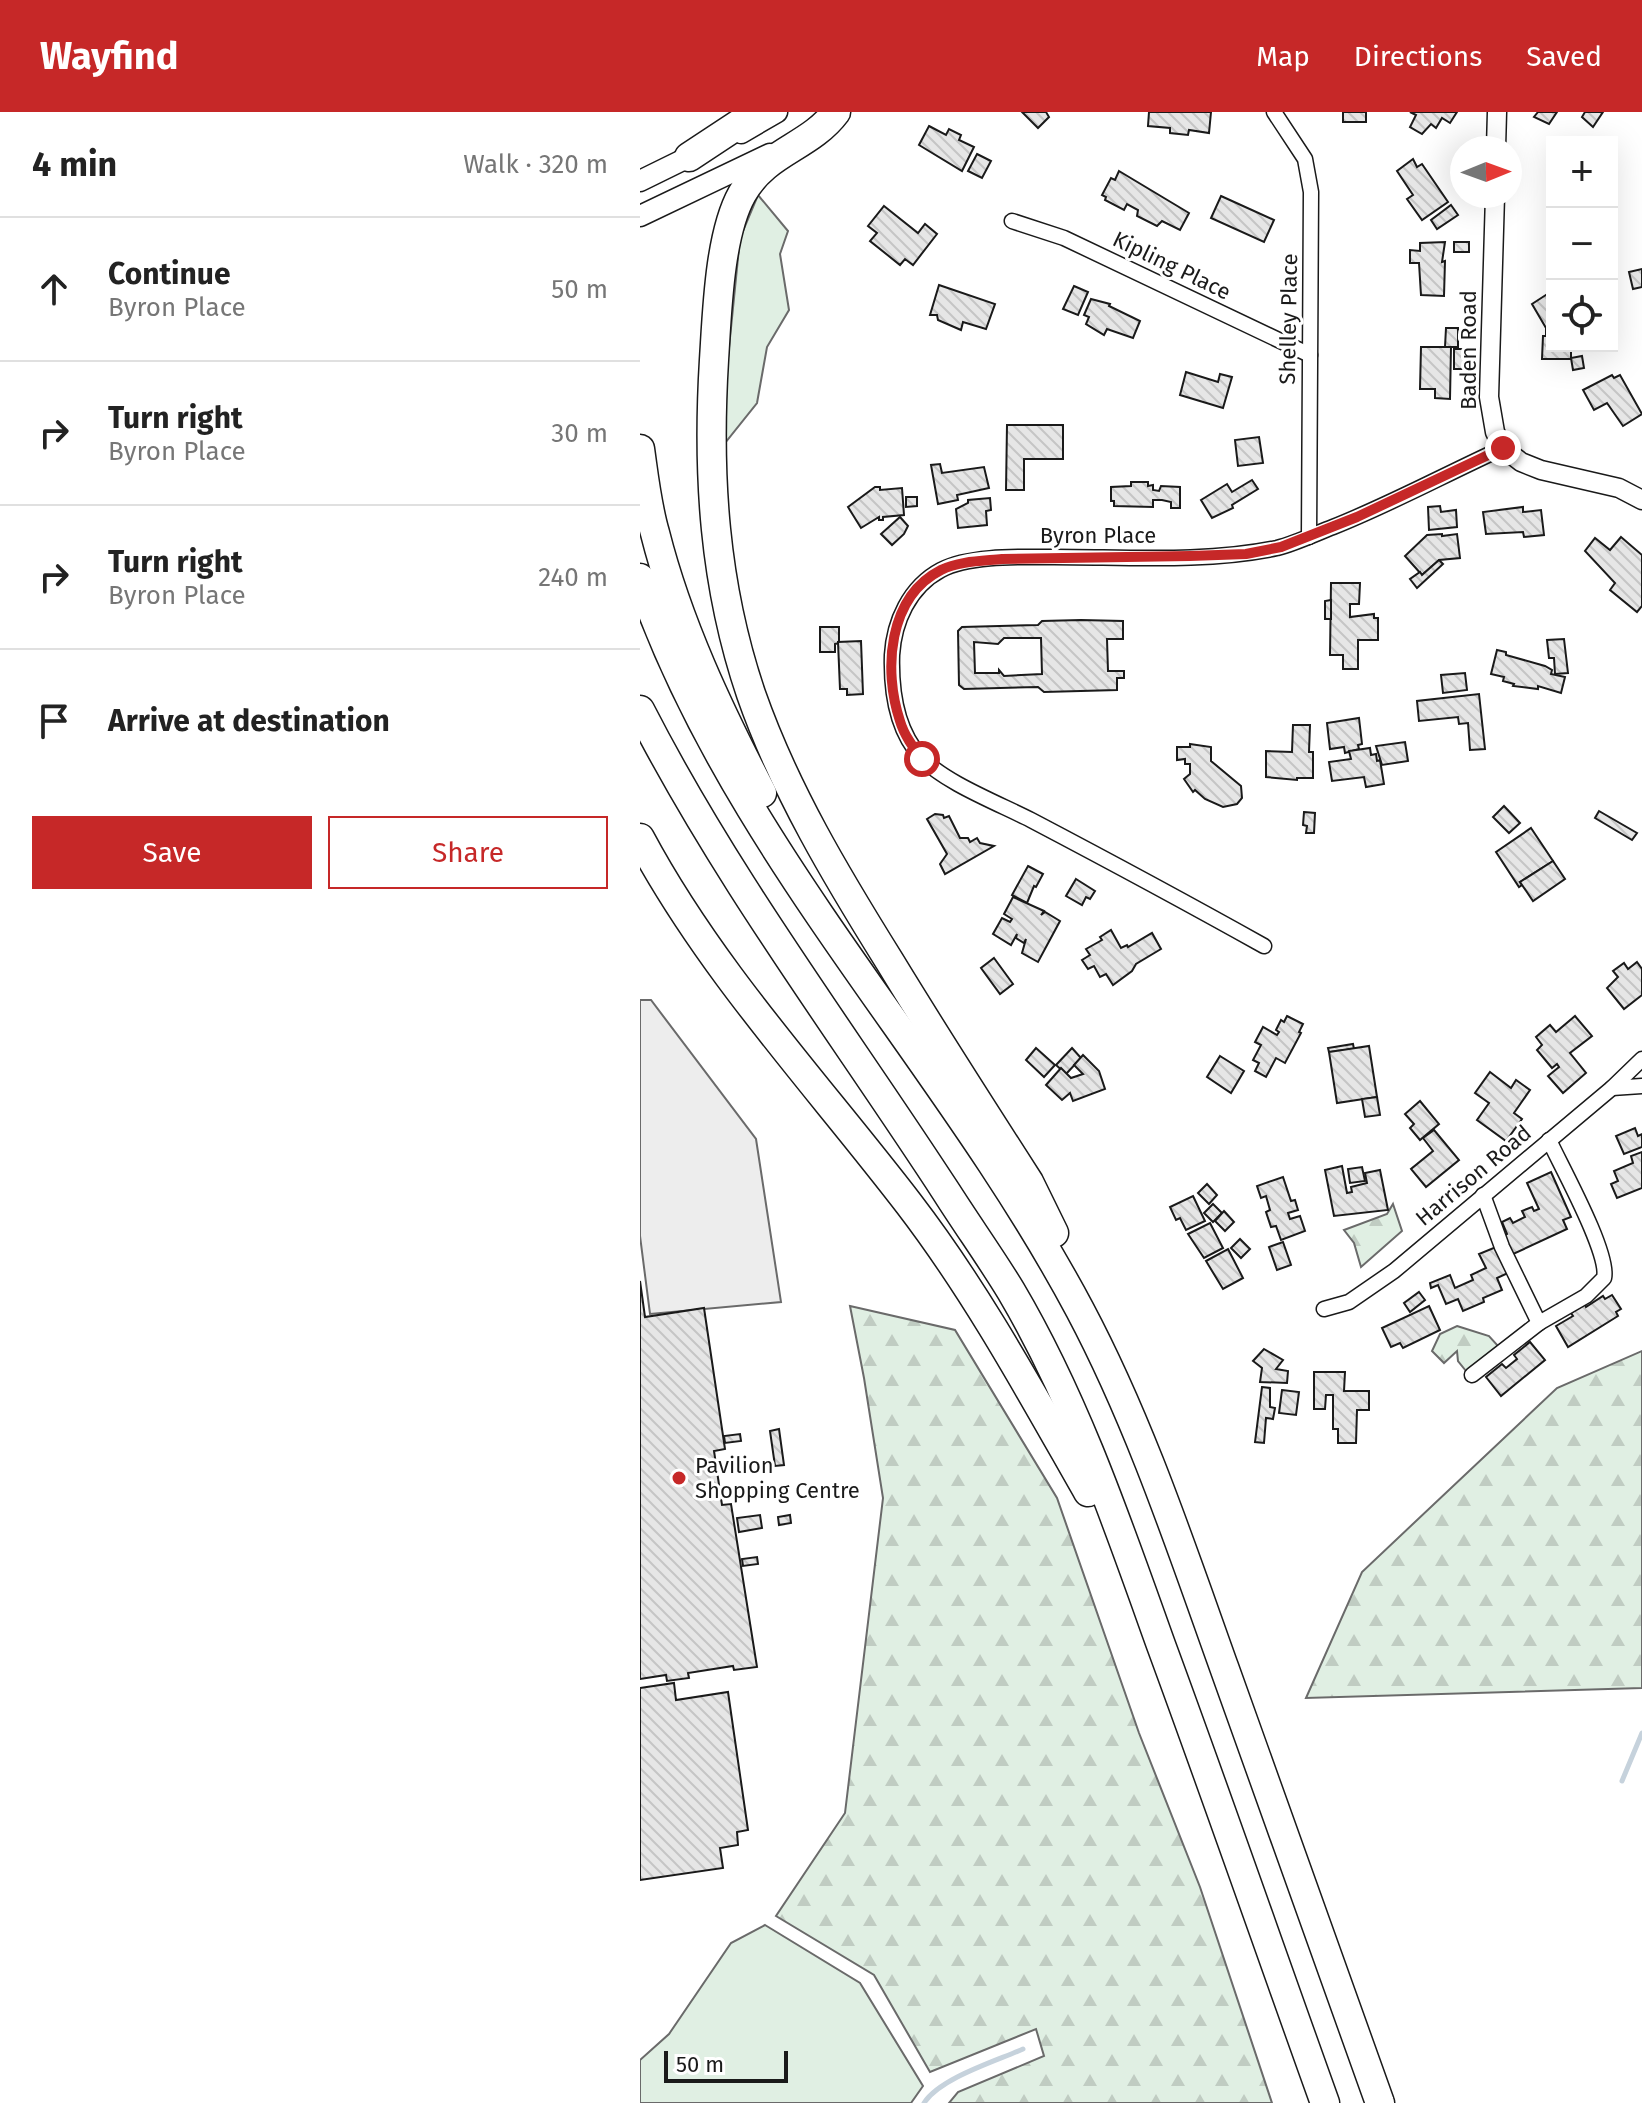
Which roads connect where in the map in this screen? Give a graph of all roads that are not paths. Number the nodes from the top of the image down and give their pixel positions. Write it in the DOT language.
graph roads {
  1 [pos="752,112"];
  2 [pos="777,112"];
  3 [pos="835,112"];
  4 [pos="1274,112"];
  5 [pos="1497,112"];
  6 [pos="1496,136"];
  7 [pos="689,157"];
  8 [pos="640,181"];
  9 [pos="1495,208"];
  10 [pos="640,216"];
  11 [pos="1012,221"];
  12 [pos="1310,355"];
  13 [pos="1503,448"];
  14 [pos="640,449"];
  15 [pos="1642,500"];
  16 [pos="1309,537"];
  17 [pos="640,578"];
  18 [pos="640,710"];
  19 [pos="640,838"];
  20 [pos="640,863"];
  21 [pos="668,890"];
  22 [pos="1264,946"];
  23 [pos="865,979"];
  24 [pos="1642,1059"];
  25 [pos="1642,1086"];
  26 [pos="1612,1088"];
  27 [pos="1549,1140"];
  28 [pos="1483,1195"];
  29 [pos="1324,1309"];
  30 [pos="1080,1310"];
  31 [pos="1539,1323"];
  32 [pos="1472,1375"];
  33 [pos="1135,1573"];
  34 [pos="1325,2103"];
  35 [pos="1380,2103"];
  1 -- 7 [label="highway"];
  2 -- 7 [label="main road"];
  3 -- 10 [label="main road"];
  3 -- 30 [label="highway"];
  4 -- 12 [label="street, Shelley Place"];
  5 -- 6 [label="street"];
  7 -- 8 [label="main road"];
  9 -- 13 [label="street, Baden Road"];
  11 -- 12 [label="street, Kipling Place"];
  12 -- 16 [label="street, Shelley Place"];
  13 -- 15 [label="street"];
  13 -- 16 [label="street, Byron Place"];
  14 -- 23 [label="highway"];
  16 -- 22 [label="street, Byron Place"];
  17 -- 23 [label="highway"];
  18 -- 33 [label="highway"];
  19 -- 21 [label="highway"];
  20 -- 21 [label="highway"];
  21 -- 33 [label="highway"];
  23 -- 30 [label="highway"];
  24 -- 26 [label="street, Harrison Road"];
  25 -- 26 [label="street"];
  26 -- 27 [label="street, Harrison Road"];
  27 -- 28 [label="street, Harrison Road"];
  27 -- 31 [label="street"];
  28 -- 29 [label="street, Harrison Road"];
  28 -- 31 [label="street"];
  30 -- 35 [label="highway"];
  31 -- 32 [label="street"];
  33 -- 34 [label="highway"];
}
